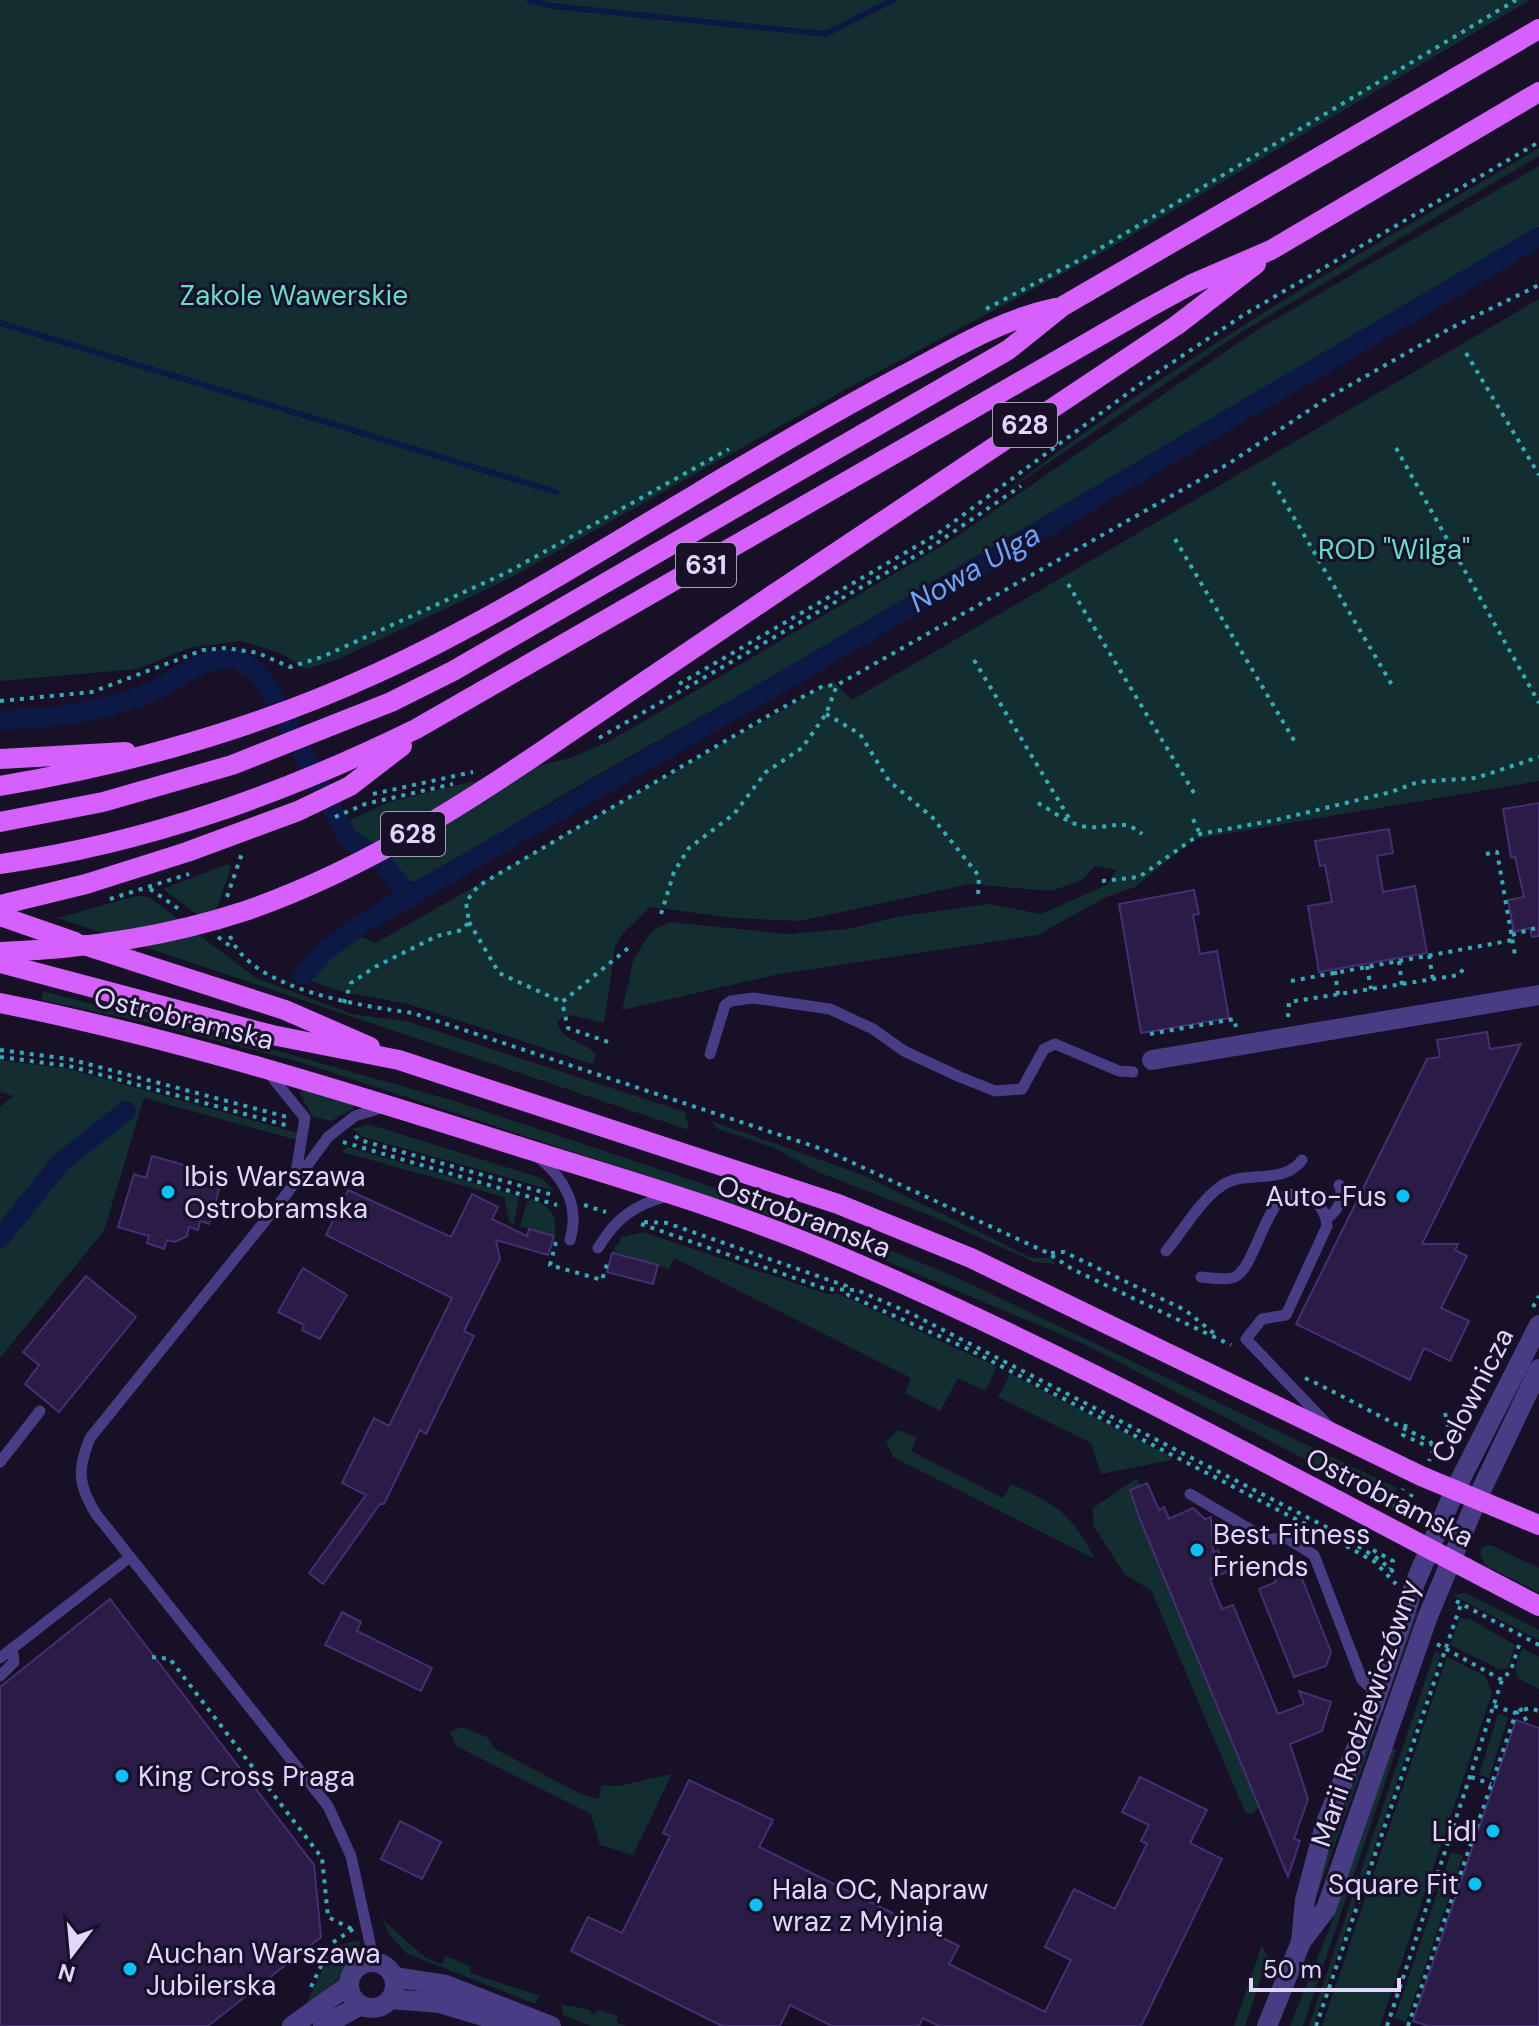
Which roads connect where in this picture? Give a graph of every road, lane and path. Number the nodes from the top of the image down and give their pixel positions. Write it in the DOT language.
graph roads {
  1 [pos="1516,0"];
  2 [pos="1539,29"];
  3 [pos="1539,92"];
  4 [pos="1539,142"];
  5 [pos="1271,250"];
  6 [pos="1539,285"];
  7 [pos="1063,306"];
  8 [pos="982,310"];
  9 [pos="1466,353"];
  10 [pos="732,447"];
  11 [pos="1396,448"];
  12 [pos="1539,475"];
  13 [pos="1015,478"];
  14 [pos="1273,482"];
  15 [pos="1175,539"];
  16 [pos="1068,584"];
  17 [pos="974,660"];
  18 [pos="837,685"];
  19 [pos="1392,685"];
  20 [pos="0,701"];
  21 [pos="1539,703"];
  22 [pos="444,713"];
  23 [pos="826,714"];
  24 [pos="1295,742"];
  25 [pos="186,745"];
  26 [pos="1539,757"];
  27 [pos="0,759"];
  28 [pos="0,786"];
  29 [pos="1197,798"];
  30 [pos="1038,803"];
  31 [pos="1193,819"];
  32 [pos="0,822"];
  33 [pos="1072,823"];
  34 [pos="1142,834"];
  35 [pos="1200,834"];
  36 [pos="1486,854"];
  37 [pos="0,864"];
  38 [pos="1102,881"];
  39 [pos="978,896"];
  40 [pos="0,905"];
  41 [pos="661,914"];
  42 [pos="0,916"];
  43 [pos="469,922"];
  44 [pos="1539,927"];
  45 [pos="1512,937"];
  46 [pos="632,945"];
  47 [pos="0,952"];
  48 [pos="1429,955"];
  49 [pos="1515,955"];
  50 [pos="1399,961"];
  51 [pos="0,963"];
  52 [pos="1466,965"];
  53 [pos="1367,966"];
  54 [pos="1335,971"];
  55 [pos="263,972"];
  56 [pos="1433,980"];
  57 [pos="1291,981"];
  58 [pos="1402,985"];
  59 [pos="1371,989"];
  60 [pos="1338,995"];
  61 [pos="1539,995"];
  62 [pos="562,1002"];
  63 [pos="0,1003"];
  64 [pos="344,1003"];
  65 [pos="1280,1018"];
  66 [pos="608,1042"];
  67 [pos="0,1050"];
  68 [pos="710,1054"];
  69 [pos="0,1057"];
  70 [pos="399,1060"];
  71 [pos="1152,1060"];
  72 [pos="262,1066"];
  73 [pos="1133,1072"];
  74 [pos="391,1105"];
  75 [pos="306,1123"];
  76 [pos="337,1127"];
  77 [pos="328,1137"];
  78 [pos="517,1146"];
  79 [pos="1302,1160"];
  80 [pos="295,1180"];
  81 [pos="1339,1185"];
  82 [pos="670,1195"];
  83 [pos="560,1197"];
  84 [pos="583,1205"];
  85 [pos="563,1207"];
  86 [pos="608,1212"];
  87 [pos="1326,1219"];
  88 [pos="558,1237"];
  89 [pos="570,1240"];
  90 [pos="604,1250"];
  91 [pos="1166,1251"];
  92 [pos="1048,1253"];
  93 [pos="1201,1277"];
  94 [pos="847,1290"];
  95 [pos="1537,1333"];
  96 [pos="1539,1369"];
  97 [pos="1369,1409"];
  98 [pos="40,1411"];
  99 [pos="1445,1413"];
  100 [pos="1405,1427"];
  101 [pos="1336,1434"];
  102 [pos="1445,1443"];
  103 [pos="1452,1443"];
  104 [pos="1433,1444"];
  105 [pos="1425,1445"];
  106 [pos="1422,1451"];
  107 [pos="1432,1455"];
  108 [pos="0,1462"];
  109 [pos="1403,1489"];
  110 [pos="1455,1490"];
  111 [pos="1190,1494"];
  112 [pos="1412,1494"];
  113 [pos="1477,1499"];
  114 [pos="1394,1508"];
  115 [pos="1403,1513"];
  116 [pos="1539,1525"];
  117 [pos="1428,1549"];
  118 [pos="1372,1552"];
  119 [pos="130,1557"];
  120 [pos="1450,1560"];
  121 [pos="1390,1569"];
  122 [pos="1387,1575"];
  123 [pos="1402,1577"];
  124 [pos="1402,1587"];
  125 [pos="1448,1597"];
  126 [pos="1461,1604"];
  127 [pos="1539,1606"];
  128 [pos="1520,1642"];
  129 [pos="1434,1643"];
  130 [pos="1539,1645"];
  131 [pos="12,1648"];
  132 [pos="1445,1649"];
  133 [pos="152,1657"];
  134 [pos="0,1658"];
  135 [pos="0,1676"];
  136 [pos="1502,1680"];
  137 [pos="1377,1694"];
  138 [pos="1494,1706"];
  139 [pos="1518,1710"];
  140 [pos="1539,1711"];
  141 [pos="1528,1724"];
  142 [pos="1470,1776"];
  143 [pos="1491,1784"];
  144 [pos="353,1929"];
  145 [pos="368,1929"];
  146 [pos="1301,1942"];
  147 [pos="374,1962"];
  148 [pos="394,1977"];
  149 [pos="349,1985"];
  150 [pos="308,1992"];
  151 [pos="391,1999"];
  152 [pos="361,2005"];
  153 [pos="292,2026"];
  154 [pos="323,2026"];
  155 [pos="517,2026"];
  156 [pos="551,2026"];
  157 [pos="1267,2026"];
  158 [pos="1316,2026"];
  159 [pos="1388,2026"];
  160 [pos="1408,2026"];
  1 -- 8 [label="path"];
  2 -- 7 [label="main road"];
  3 -- 5 [label="main road, 628"];
  4 -- 13 [label="path"];
  5 -- 22 [label="main road, 631"];
  5 -- 47 [label="main road, 628, bridge"];
  6 -- 18 [label="path"];
  7 -- 25 [label="main road"];
  7 -- 32 [label="main road, 631"];
  9 -- 12 [label="path"];
  10 -- 20 [label="path"];
  11 -- 21 [label="path"];
  14 -- 19 [label="path"];
  15 -- 24 [label="path"];
  16 -- 29 [label="path"];
  17 -- 33 [label="path"];
  18 -- 23 [label="path"];
  18 -- 43 [label="path"];
  22 -- 37 [label="main road, 631"];
  22 -- 40 [label="main road"];
  23 -- 39 [label="path"];
  23 -- 41 [label="path"];
  25 -- 27 [label="main road"];
  25 -- 28 [label="main road"];
  26 -- 35 [label="path"];
  30 -- 33 [label="path"];
  31 -- 35 [label="path"];
  33 -- 34 [label="path"];
  35 -- 38 [label="path"];
  36 -- 45 [label="path"];
  42 -- 70 [label="main road, bridge"];
  43 -- 62 [label="path"];
  43 -- 64 [label="path"];
  44 -- 45 [label="path"];
  45 -- 48 [label="path"];
  45 -- 49 [label="path"];
  46 -- 62 [label="path"];
  48 -- 50 [label="path"];
  48 -- 56 [label="path"];
  50 -- 53 [label="path"];
  50 -- 58 [label="path"];
  51 -- 70 [label="main road, Ostrobramska"];
  52 -- 56 [label="path"];
  53 -- 54 [label="path"];
  53 -- 59 [label="path"];
  54 -- 57 [label="path"];
  54 -- 60 [label="path"];
  55 -- 64 [label="path"];
  56 -- 58 [label="path"];
  58 -- 59 [label="path"];
  59 -- 60 [label="path"];
  60 -- 65 [label="path"];
  61 -- 71 [label="street"];
  62 -- 66 [label="path"];
  63 -- 72 [label="main road, Ostrobramska"];
  64 -- 92 [label="path"];
  67 -- 75 [label="path"];
  68 -- 73 [label="lane"];
  69 -- 75 [label="path"];
  70 -- 101 [label="main road, Ostrobramska"];
  72 -- 74 [label="main road, Ostrobramska"];
  72 -- 75 [label="lane"];
  74 -- 76 [label="lane"];
  74 -- 78 [label="main road, Ostrobramska"];
  75 -- 80 [label="lane"];
  76 -- 77 [label="lane"];
  76 -- 83 [label="path"];
  77 -- 80 [label="lane"];
  77 -- 85 [label="path"];
  78 -- 82 [label="main road, Ostrobramska"];
  78 -- 89 [label="lane"];
  79 -- 91 [label="lane"];
  80 -- 119 [label="lane"];
  81 -- 87 [label="lane"];
  82 -- 90 [label="lane"];
  82 -- 117 [label="main road, Ostrobramska"];
  84 -- 86 [label="path"];
  87 -- 93 [label="lane"];
  87 -- 101 [label="lane"];
  88 -- 90 [label="path"];
  92 -- 92 [label="path"];
  94 -- 94 [label="path"];
  94 -- 118 [label="path"];
  95 -- 110 [label="street, Celownicza"];
  96 -- 113 [label="street, Celownicza"];
  97 -- 100 [label="path"];
  98 -- 108 [label="lane"];
  99 -- 103 [label="path"];
  100 -- 104 [label="path"];
  100 -- 105 [label="path"];
  101 -- 110 [label="main road, Ostrobramska"];
  102 -- 104 [label="path"];
  104 -- 105 [label="path"];
  104 -- 107 [label="path"];
  105 -- 106 [label="path"];
  109 -- 114 [label="path"];
  110 -- 113 [label="main road, Ostrobramska"];
  110 -- 117 [label="street, Marii Rodziewiczówny"];
  111 -- 137 [label="lane"];
  112 -- 115 [label="path"];
  113 -- 116 [label="main road, Ostrobramska"];
  113 -- 120 [label="street, Marii Rodziewiczówny"];
  117 -- 120 [label="main road, Ostrobramska"];
  117 -- 137 [label="street, Marii Rodziewiczówny"];
  118 -- 121 [label="path"];
  118 -- 122 [label="path"];
  119 -- 131 [label="lane"];
  119 -- 145 [label="lane"];
  120 -- 127 [label="main road, Ostrobramska"];
  120 -- 146 [label="street, Marii Rodziewiczówny"];
  121 -- 122 [label="path"];
  121 -- 123 [label="path"];
  122 -- 124 [label="path"];
  125 -- 126 [label="path"];
  126 -- 130 [label="path"];
  126 -- 132 [label="path"];
  128 -- 136 [label="path"];
  129 -- 132 [label="path"];
  131 -- 134 [label="lane"];
  131 -- 135 [label="lane"];
  132 -- 136 [label="path"];
  132 -- 158 [label="path"];
  133 -- 144 [label="path"];
  136 -- 138 [label="path"];
  137 -- 146 [label="street, Marii Rodziewiczówny"];
  138 -- 139 [label="path"];
  138 -- 142 [label="path"];
  139 -- 140 [label="path"];
  139 -- 141 [label="path"];
  139 -- 143 [label="path"];
  142 -- 143 [label="path"];
  142 -- 159 [label="path"];
  143 -- 160 [label="path"];
  144 -- 145 [label="path"];
  144 -- 150 [label="path"];
  145 -- 147 [label="lane"];
  146 -- 157 [label="street, Marii Rodziewiczówny"];
  147 -- 148 [label="street"];
  147 -- 149 [label="street"];
  148 -- 151 [label="street"];
  148 -- 156 [label="street"];
  149 -- 152 [label="street"];
  149 -- 153 [label="street"];
  151 -- 152 [label="street"];
  151 -- 155 [label="street"];
  152 -- 154 [label="street"];
}
